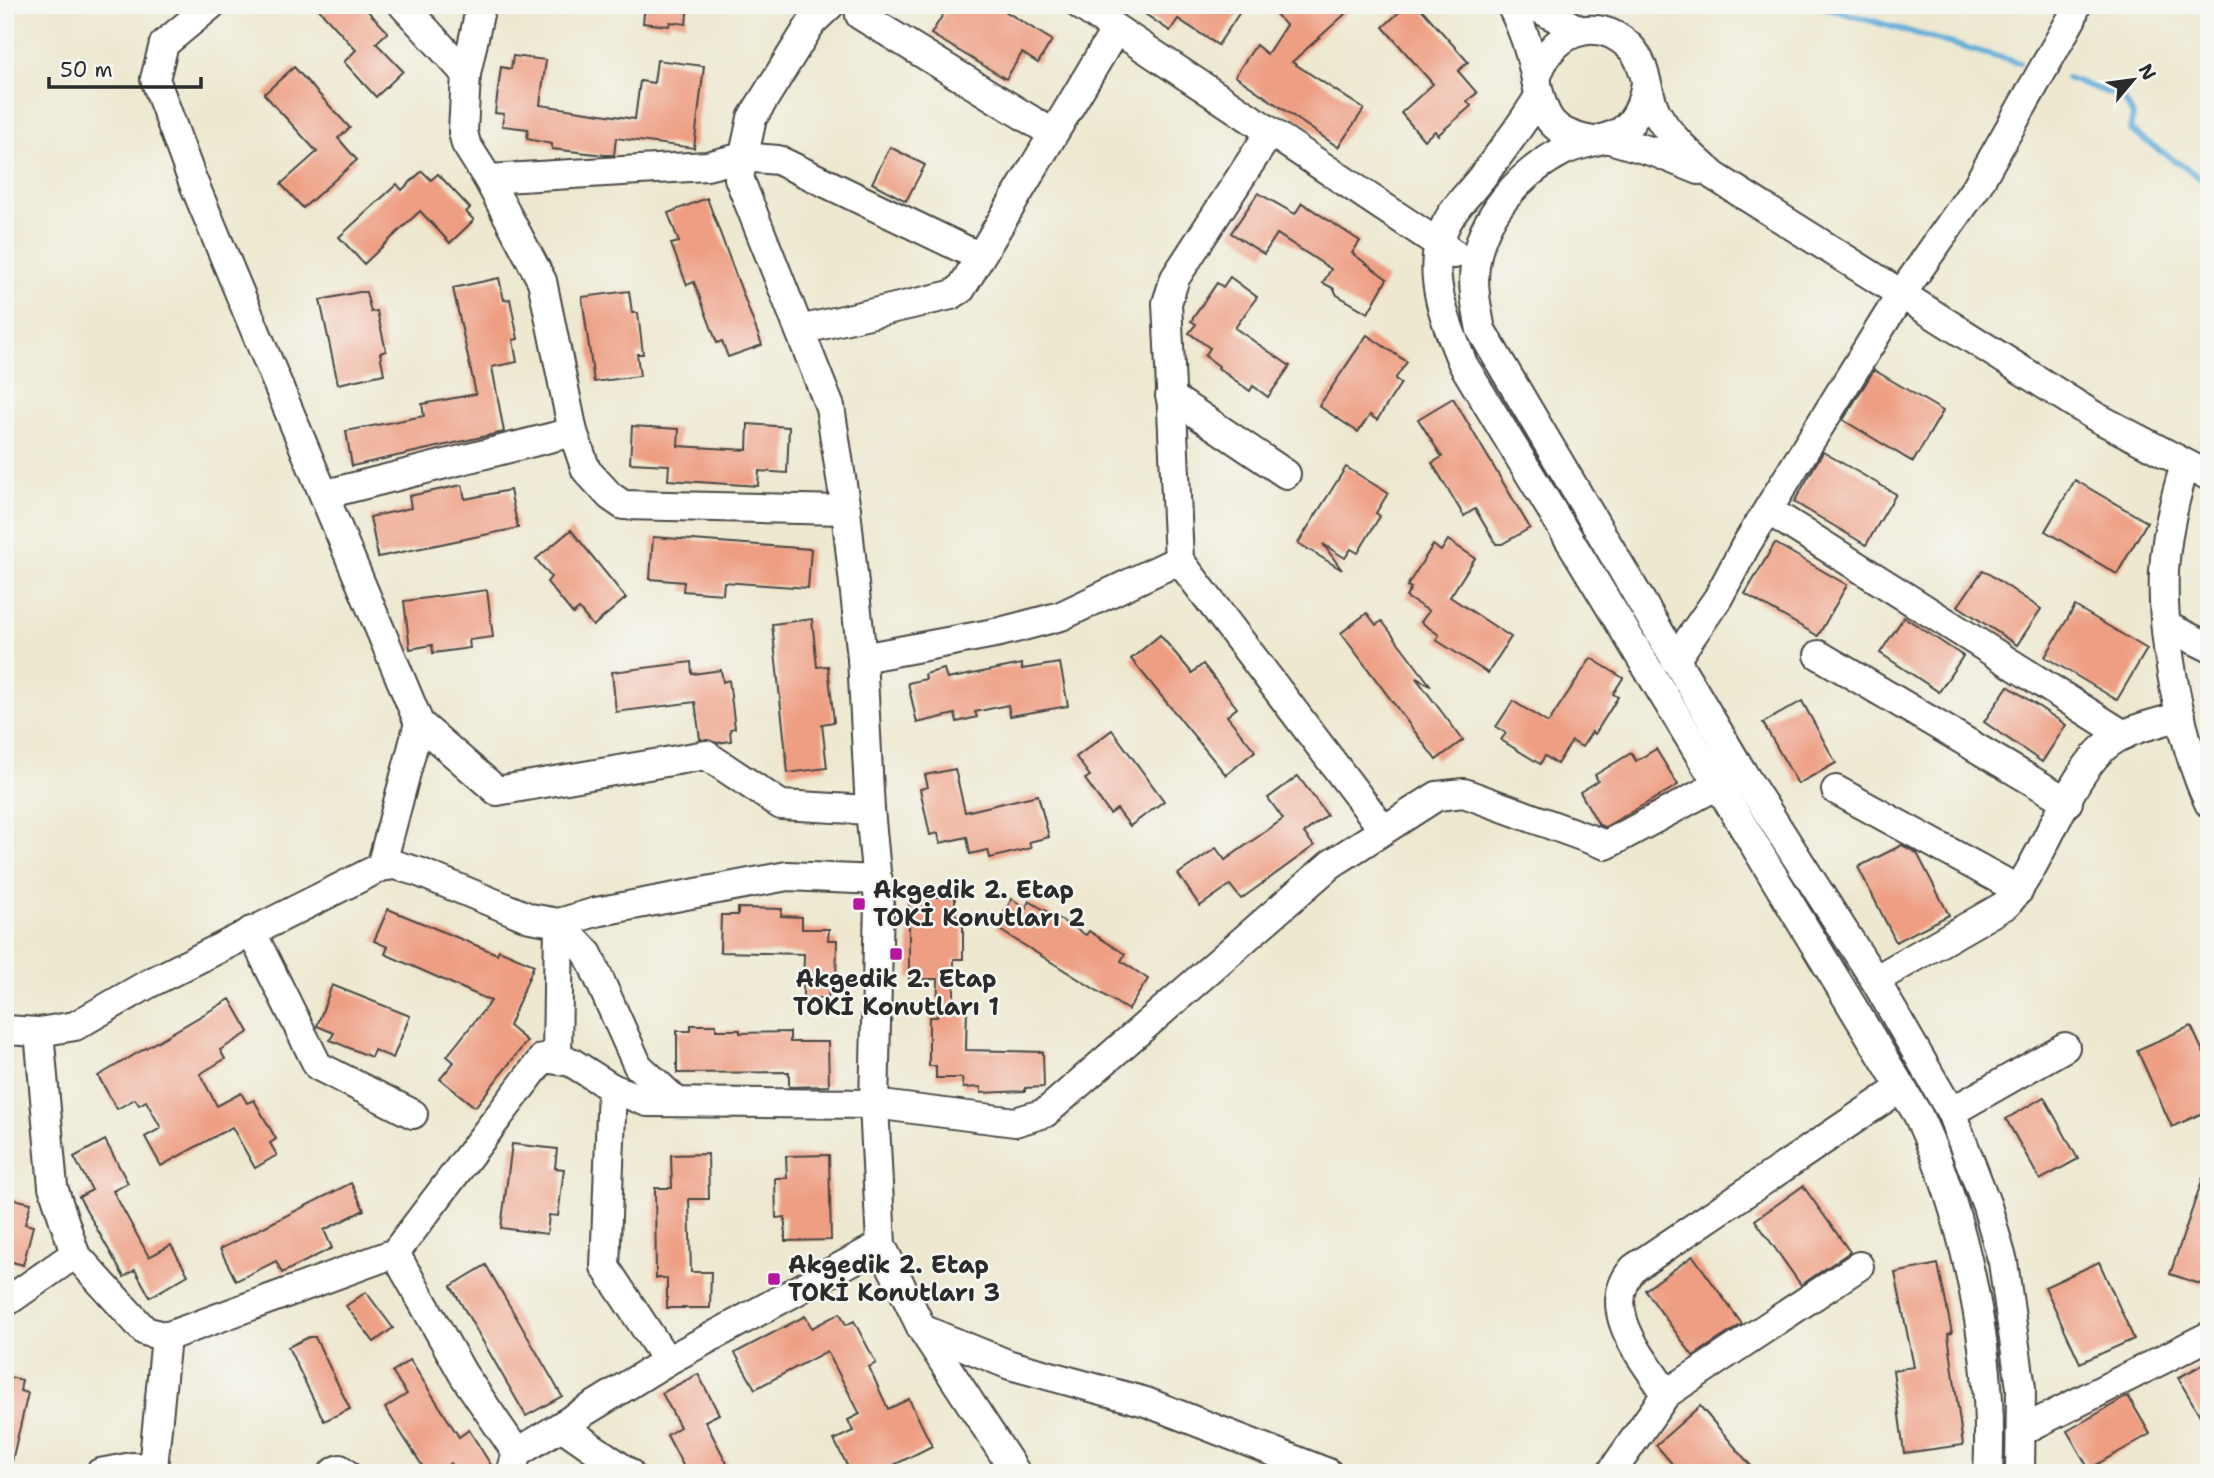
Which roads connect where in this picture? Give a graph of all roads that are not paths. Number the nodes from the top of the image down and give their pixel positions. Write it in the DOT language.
graph roads {
  1 [pos="211,5"];
  2 [pos="403,5"];
  3 [pos="481,5"];
  4 [pos="830,5"];
  5 [pos="1080,5"];
  6 [pos="1511,5"];
  7 [pos="1532,5"];
  8 [pos="2076,5"];
  9 [pos="860,15"];
  10 [pos="1116,29"];
  11 [pos="1581,31"];
  12 [pos="466,74"];
  13 [pos="1646,83"];
  14 [pos="1537,89"];
  15 [pos="1269,132"];
  16 [pos="1052,133"];
  17 [pos="1597,139"];
  18 [pos="743,157"];
  19 [pos="1714,176"];
  20 [pos="488,179"];
  21 [pos="1440,246"];
  22 [pos="978,256"];
  23 [pos="1475,265"];
  24 [pos="1900,296"];
  25 [pos="800,330"];
  26 [pos="1170,396"];
  27 [pos="573,432"];
  28 [pos="2197,470"];
  29 [pos="1286,474"];
  30 [pos="326,494"];
  31 [pos="846,510"];
  32 [pos="1768,510"];
  33 [pos="1179,560"];
  34 [pos="2168,627"];
  35 [pos="2209,646"];
  36 [pos="1819,655"];
  37 [pos="862,658"];
  38 [pos="1675,660"];
  39 [pos="2181,716"];
  40 [pos="419,723"];
  41 [pos="2124,735"];
  42 [pos="1742,772"];
  43 [pos="1717,786"];
  44 [pos="1836,790"];
  45 [pos="2068,802"];
  46 [pos="2209,803"];
  47 [pos="870,810"];
  48 [pos="1383,829"];
  49 [pos="381,867"];
  50 [pos="878,880"];
  51 [pos="2019,890"];
  52 [pos="559,923"];
  53 [pos="251,931"];
  54 [pos="1875,980"];
  55 [pos="5,1030"];
  56 [pos="39,1032"];
  57 [pos="2065,1047"];
  58 [pos="557,1058"];
  59 [pos="1902,1087"];
  60 [pos="612,1088"];
  61 [pos="677,1102"];
  62 [pos="874,1104"];
  63 [pos="1951,1112"];
  64 [pos="413,1114"];
  65 [pos="881,1245"];
  66 [pos="395,1252"];
  67 [pos="75,1254"];
  68 [pos="1859,1265"];
  69 [pos="5,1303"];
  70 [pos="922,1329"];
  71 [pos="2209,1336"];
  72 [pos="166,1337"];
  73 [pos="667,1361"];
  74 [pos="1666,1394"];
  75 [pos="562,1427"];
  76 [pos="2021,1431"];
  77 [pos="514,1463"];
  78 [pos="155,1470"];
  79 [pos="100,1473"];
  80 [pos="333,1473"];
  81 [pos="345,1473"];
  82 [pos="629,1473"];
  83 [pos="1016,1473"];
  84 [pos="1328,1473"];
  85 [pos="1611,1473"];
  86 [pos="1988,1473"];
  87 [pos="2020,1473"];
  1 -- 30 [label="street"];
  2 -- 12 [label="street"];
  3 -- 12 [label="street"];
  4 -- 18 [label="street"];
  5 -- 10 [label="street"];
  6 -- 14 [label="street"];
  7 -- 11 [label="street"];
  8 -- 24 [label="street"];
  9 -- 16 [label="street"];
  10 -- 15 [label="street"];
  10 -- 16 [label="street"];
  11 -- 13 [label="street"];
  11 -- 14 [label="street"];
  12 -- 20 [label="street"];
  13 -- 17 [label="street"];
  13 -- 19 [label="street"];
  14 -- 17 [label="street"];
  14 -- 21 [label="street"];
  15 -- 21 [label="street"];
  15 -- 26 [label="street"];
  16 -- 22 [label="street"];
  17 -- 19 [label="street"];
  17 -- 23 [label="street"];
  18 -- 20 [label="street"];
  18 -- 22 [label="street"];
  18 -- 25 [label="street"];
  19 -- 24 [label="street"];
  20 -- 27 [label="street"];
  21 -- 23 [label="street"];
  21 -- 43 [label="street"];
  22 -- 25 [label="street"];
  23 -- 38 [label="street"];
  24 -- 28 [label="street"];
  24 -- 32 [label="street"];
  25 -- 31 [label="street"];
  26 -- 29 [label="street"];
  26 -- 33 [label="street"];
  27 -- 30 [label="street"];
  27 -- 31 [label="street"];
  28 -- 34 [label="street"];
  30 -- 40 [label="street"];
  31 -- 37 [label="street"];
  32 -- 38 [label="street"];
  32 -- 41 [label="street"];
  33 -- 37 [label="street"];
  33 -- 48 [label="street"];
  34 -- 35 [label="street"];
  34 -- 39 [label="street"];
  36 -- 45 [label="street"];
  37 -- 47 [label="street"];
  38 -- 42 [label="street"];
  39 -- 41 [label="street"];
  39 -- 46 [label="street"];
  40 -- 47 [label="street"];
  40 -- 49 [label="street"];
  41 -- 45 [label="street"];
  42 -- 43 [label="street"];
  42 -- 54 [label="street"];
  43 -- 48 [label="street"];
  43 -- 59 [label="street"];
  44 -- 51 [label="street"];
  45 -- 51 [label="street"];
  47 -- 50 [label="street"];
  48 -- 62 [label="street"];
  49 -- 52 [label="street"];
  49 -- 53 [label="street"];
  50 -- 52 [label="street"];
  50 -- 62 [label="street"];
  51 -- 54 [label="street"];
  52 -- 58 [label="street"];
  52 -- 61 [label="street"];
  53 -- 56 [label="street"];
  53 -- 64 [label="street"];
  54 -- 63 [label="street"];
  55 -- 56 [label="street"];
  56 -- 67 [label="street"];
  57 -- 63 [label="street"];
  58 -- 60 [label="street"];
  58 -- 66 [label="street"];
  59 -- 74 [label="street"];
  59 -- 86 [label="street"];
  60 -- 61 [label="street"];
  60 -- 73 [label="street"];
  61 -- 62 [label="street"];
  62 -- 65 [label="street"];
  63 -- 76 [label="street"];
  65 -- 70 [label="street"];
  65 -- 73 [label="street"];
  66 -- 72 [label="street"];
  66 -- 77 [label="street"];
  67 -- 69 [label="street"];
  67 -- 72 [label="street"];
  68 -- 74 [label="street"];
  70 -- 83 [label="street"];
  70 -- 84 [label="street"];
  71 -- 76 [label="street"];
  72 -- 78 [label="street"];
  73 -- 75 [label="street"];
  74 -- 85 [label="street"];
  75 -- 77 [label="street"];
  75 -- 82 [label="street"];
  76 -- 87 [label="street"];
  78 -- 79 [label="street"];
  80 -- 81 [label="street"];
}
